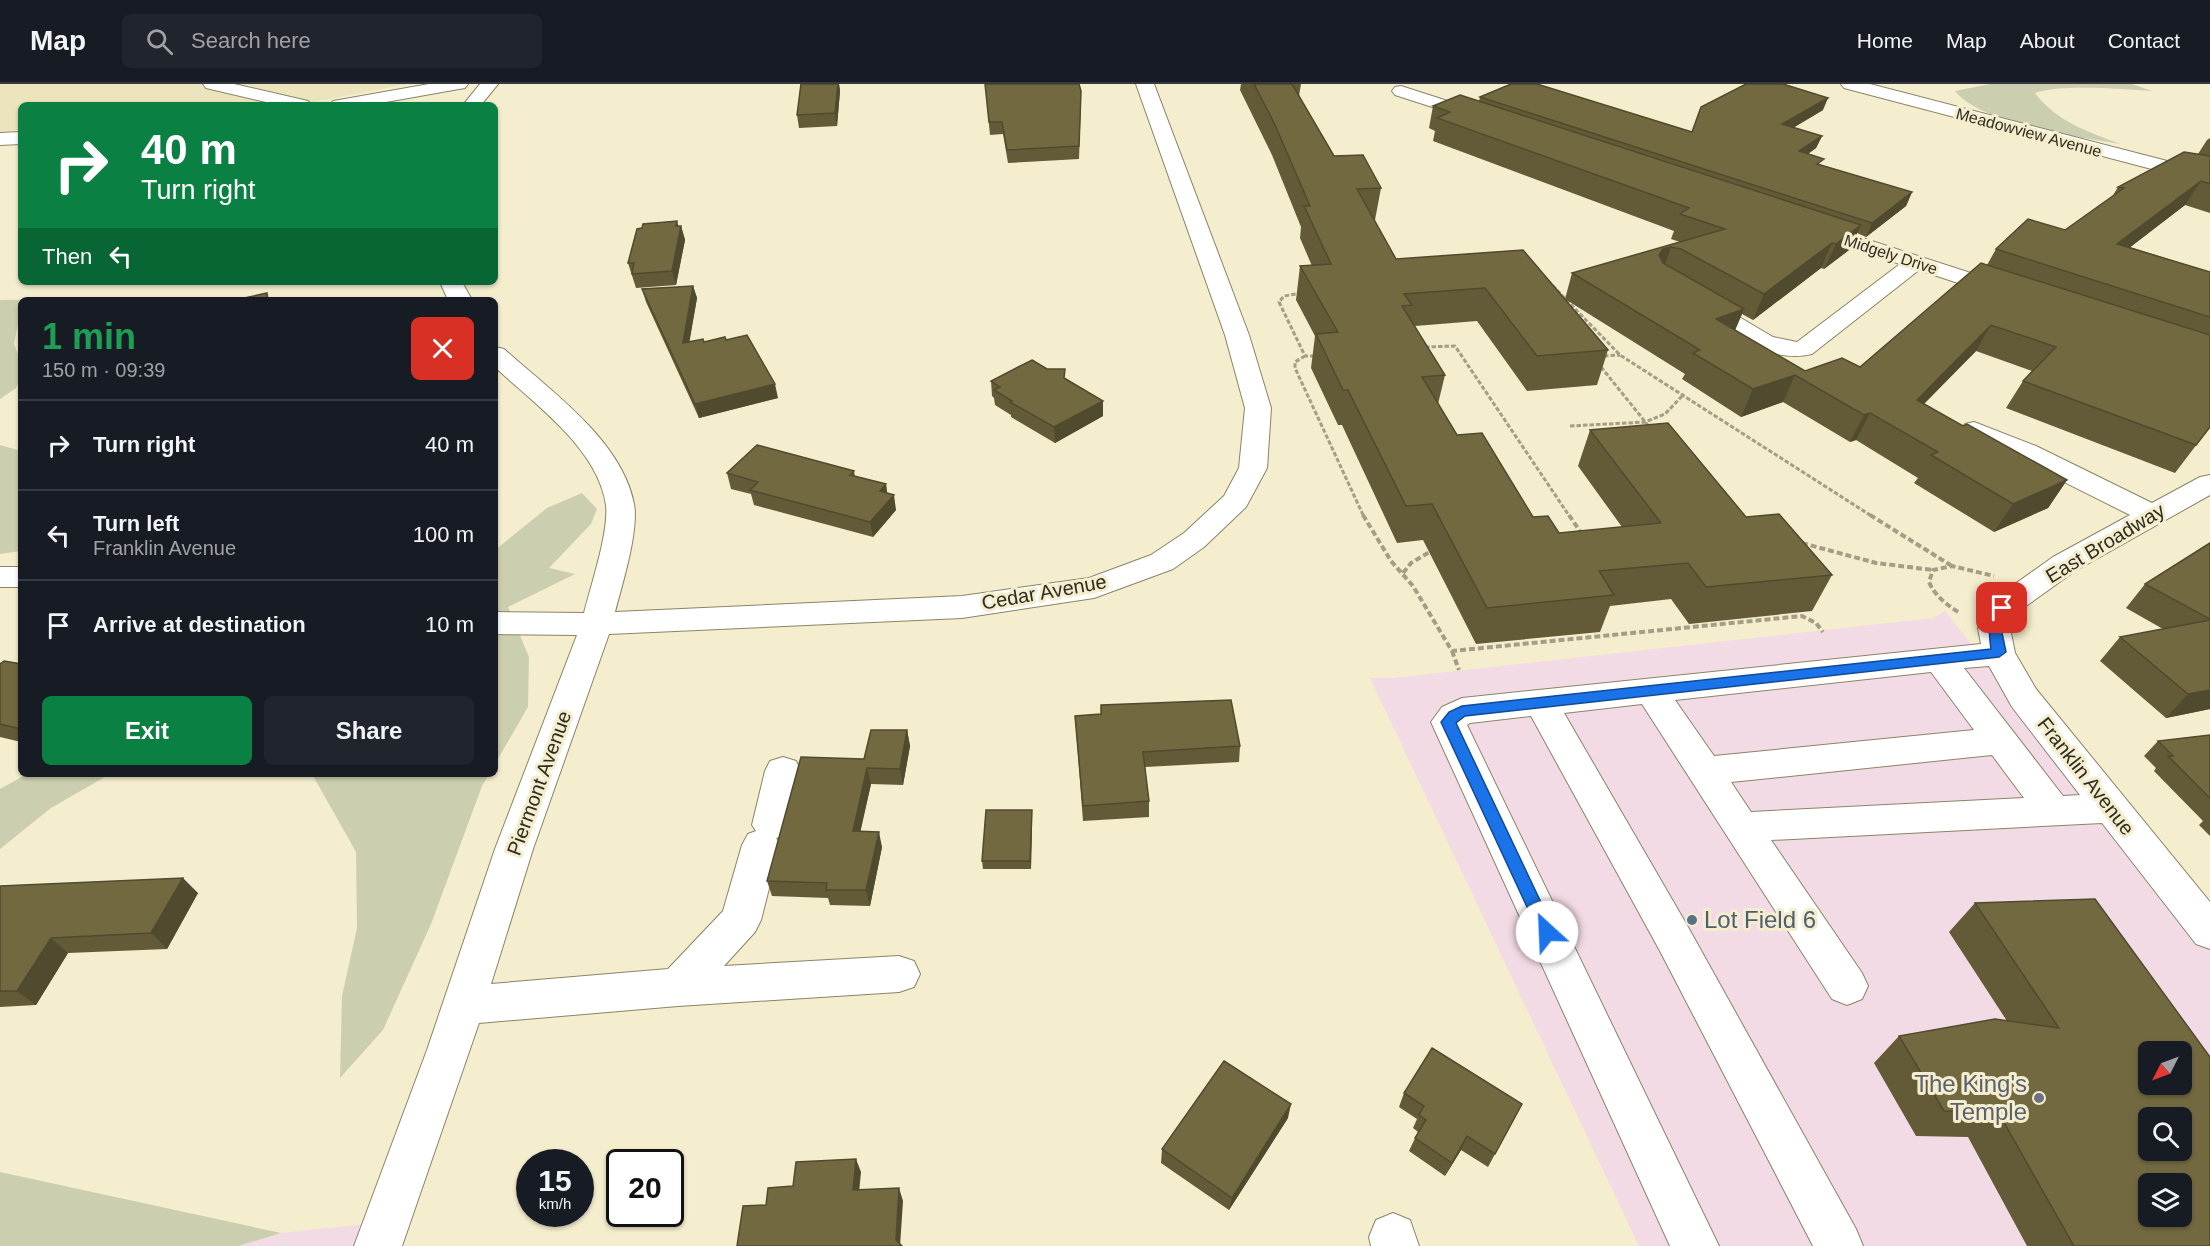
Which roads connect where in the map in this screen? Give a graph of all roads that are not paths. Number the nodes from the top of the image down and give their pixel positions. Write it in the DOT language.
graph roads {
  1 [pos="459,84"];
  2 [pos="489,84"];
  3 [pos="1145,84"];
  4 [pos="1850,84"];
  5 [pos="223,85"];
  6 [pos="1401,91"];
  7 [pos="290,102"];
  8 [pos="356,102"];
  9 [pos="474,102"];
  10 [pos="1500,124"];
  11 [pos="18,138"];
  12 [pos="0,139"];
  13 [pos="2210,175"];
  14 [pos="1796,222"];
  15 [pos="1916,262"];
  16 [pos="1683,294"];
  17 [pos="2027,299"];
  18 [pos="498,357"];
  19 [pos="1974,430"];
  20 [pos="2210,483"];
  21 [pos="2151,514"];
  22 [pos="0,577"];
  23 [pos="18,577"];
  24 [pos="2001,593"];
  25 [pos="498,623"];
  26 [pos="597,624"];
  27 [pos="1999,652"];
  28 [pos="1939,659"];
  29 [pos="1651,691"];
  30 [pos="1541,702"];
  31 [pos="2001,741"];
  32 [pos="783,771"];
  33 [pos="1705,771"];
  34 [pos="2111,808"];
  35 [pos="2054,811"];
  36 [pos="1743,827"];
  37 [pos="2210,932"];
  38 [pos="899,974"];
  39 [pos="1847,986"];
  40 [pos="678,987"];
  41 [pos="464,1005"];
  42 [pos="378,1246"];
  43 [pos="1695,1246"];
  44 [pos="1839,1246"];
  1 -- 8 [label="street"];
  2 -- 9 [label="street"];
  3 -- 26 [label="street, Cedar Avenue"];
  4 -- 13 [label="street, Meadowview Avenue"];
  5 -- 7 [label="street"];
  6 -- 10 [label="street"];
  11 -- 12 [label="street"];
  14 -- 15 [label="street, Midgely Drive"];
  15 -- 16 [label="street"];
  15 -- 17 [label="street, Midgely Drive"];
  18 -- 26 [label="street, Piermont Avenue"];
  19 -- 21 [label="street"];
  20 -- 21 [label="street, East Broadway"];
  21 -- 24 [label="street, East Broadway"];
  22 -- 23 [label="street"];
  24 -- 27 [label="street, Franklin Avenue"];
  25 -- 26 [label="street, Cedar Avenue"];
  26 -- 41 [label="street, Piermont Avenue"];
  27 -- 28 [label="street"];
  27 -- 34 [label="street, Franklin Avenue"];
  28 -- 29 [label="street"];
  28 -- 31 [label="street"];
  29 -- 30 [label="street"];
  29 -- 33 [label="street"];
  30 -- 43 [label="street"];
  30 -- 44 [label="street"];
  31 -- 33 [label="street"];
  31 -- 35 [label="street"];
  32 -- 40 [label="street"];
  33 -- 36 [label="street"];
  34 -- 35 [label="street"];
  34 -- 37 [label="street, Franklin Avenue"];
  35 -- 36 [label="street"];
  36 -- 39 [label="street"];
  38 -- 40 [label="street"];
  40 -- 41 [label="street"];
  41 -- 42 [label="street, Piermont Avenue"];
}
